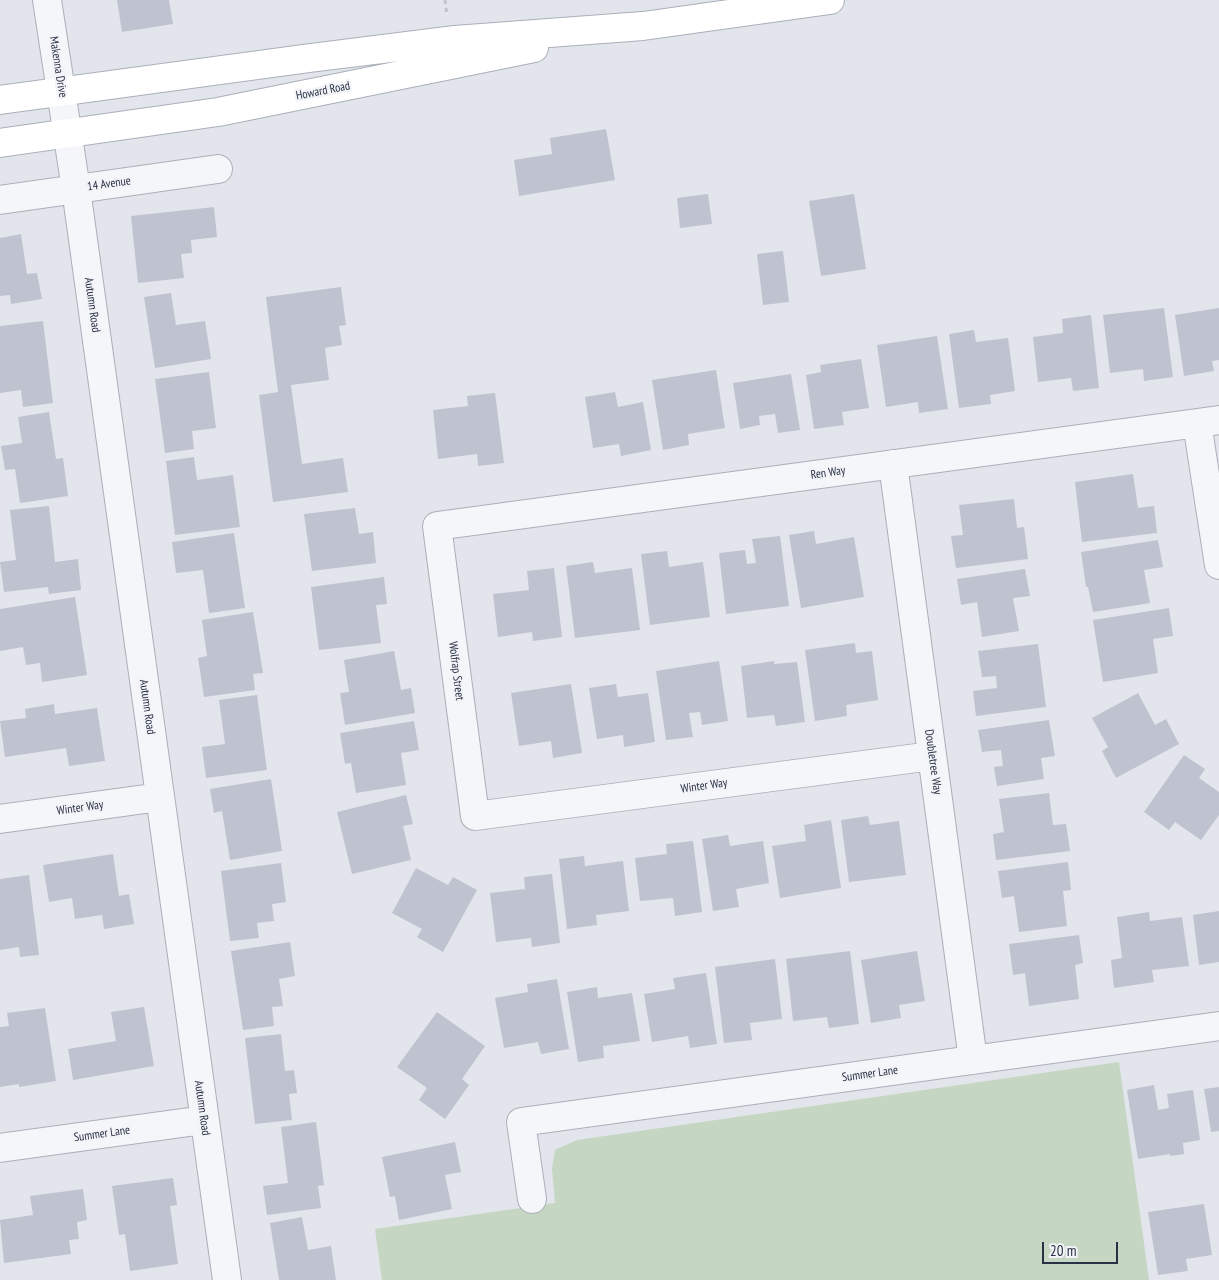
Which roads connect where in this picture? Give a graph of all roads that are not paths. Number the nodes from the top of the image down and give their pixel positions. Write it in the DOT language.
graph roads {
  1 [pos="47,0"];
  2 [pos="830,0"];
  3 [pos="643,26"];
  4 [pos="62,91"];
  5 [pos="0,100"];
  6 [pos="68,133"];
  7 [pos="0,143"];
  8 [pos="218,169"];
  9 [pos="76,189"];
  10 [pos="0,200"];
  11 [pos="1208,422"];
  12 [pos="894,464"];
  13 [pos="437,526"];
  14 [pos="1219,565"];
  15 [pos="932,756"];
  16 [pos="160,797"];
  17 [pos="475,816"];
  18 [pos="0,819"];
  19 [pos="1219,1026"];
  20 [pos="973,1060"];
  21 [pos="204,1120"];
  22 [pos="0,1148"];
  23 [pos="532,1199"];
  24 [pos="227,1280"];
  1 -- 4 [label="street, Makenna Drive"];
  2 -- 3 [label="main road, Howard Road"];
  3 -- 4 [label="main road, Howard Road"];
  3 -- 6 [label="main road, Howard Road"];
  4 -- 5 [label="main road, Howard Road"];
  4 -- 6 [label="street, Makenna Drive"];
  6 -- 7 [label="main road, Howard Road"];
  6 -- 9 [label="street, Autumn Road"];
  8 -- 9 [label="street, 14 Avenue"];
  9 -- 10 [label="street, 14 Avenue"];
  9 -- 16 [label="street, Autumn Road"];
  11 -- 12 [label="street, Ren Way"];
  11 -- 14 [label="street"];
  12 -- 13 [label="street, Ren Way"];
  12 -- 15 [label="street, Doubletree Way"];
  13 -- 17 [label="street, Wolfrap Street"];
  15 -- 17 [label="street, Winter Way"];
  15 -- 20 [label="street, Doubletree Way"];
  16 -- 18 [label="street, Winter Way"];
  16 -- 21 [label="street, Autumn Road"];
  19 -- 20 [label="street, Summer Lane"];
  20 -- 23 [label="street, Summer Lane"];
  21 -- 22 [label="street, Summer Lane"];
  21 -- 24 [label="street, Autumn Road"];
}
